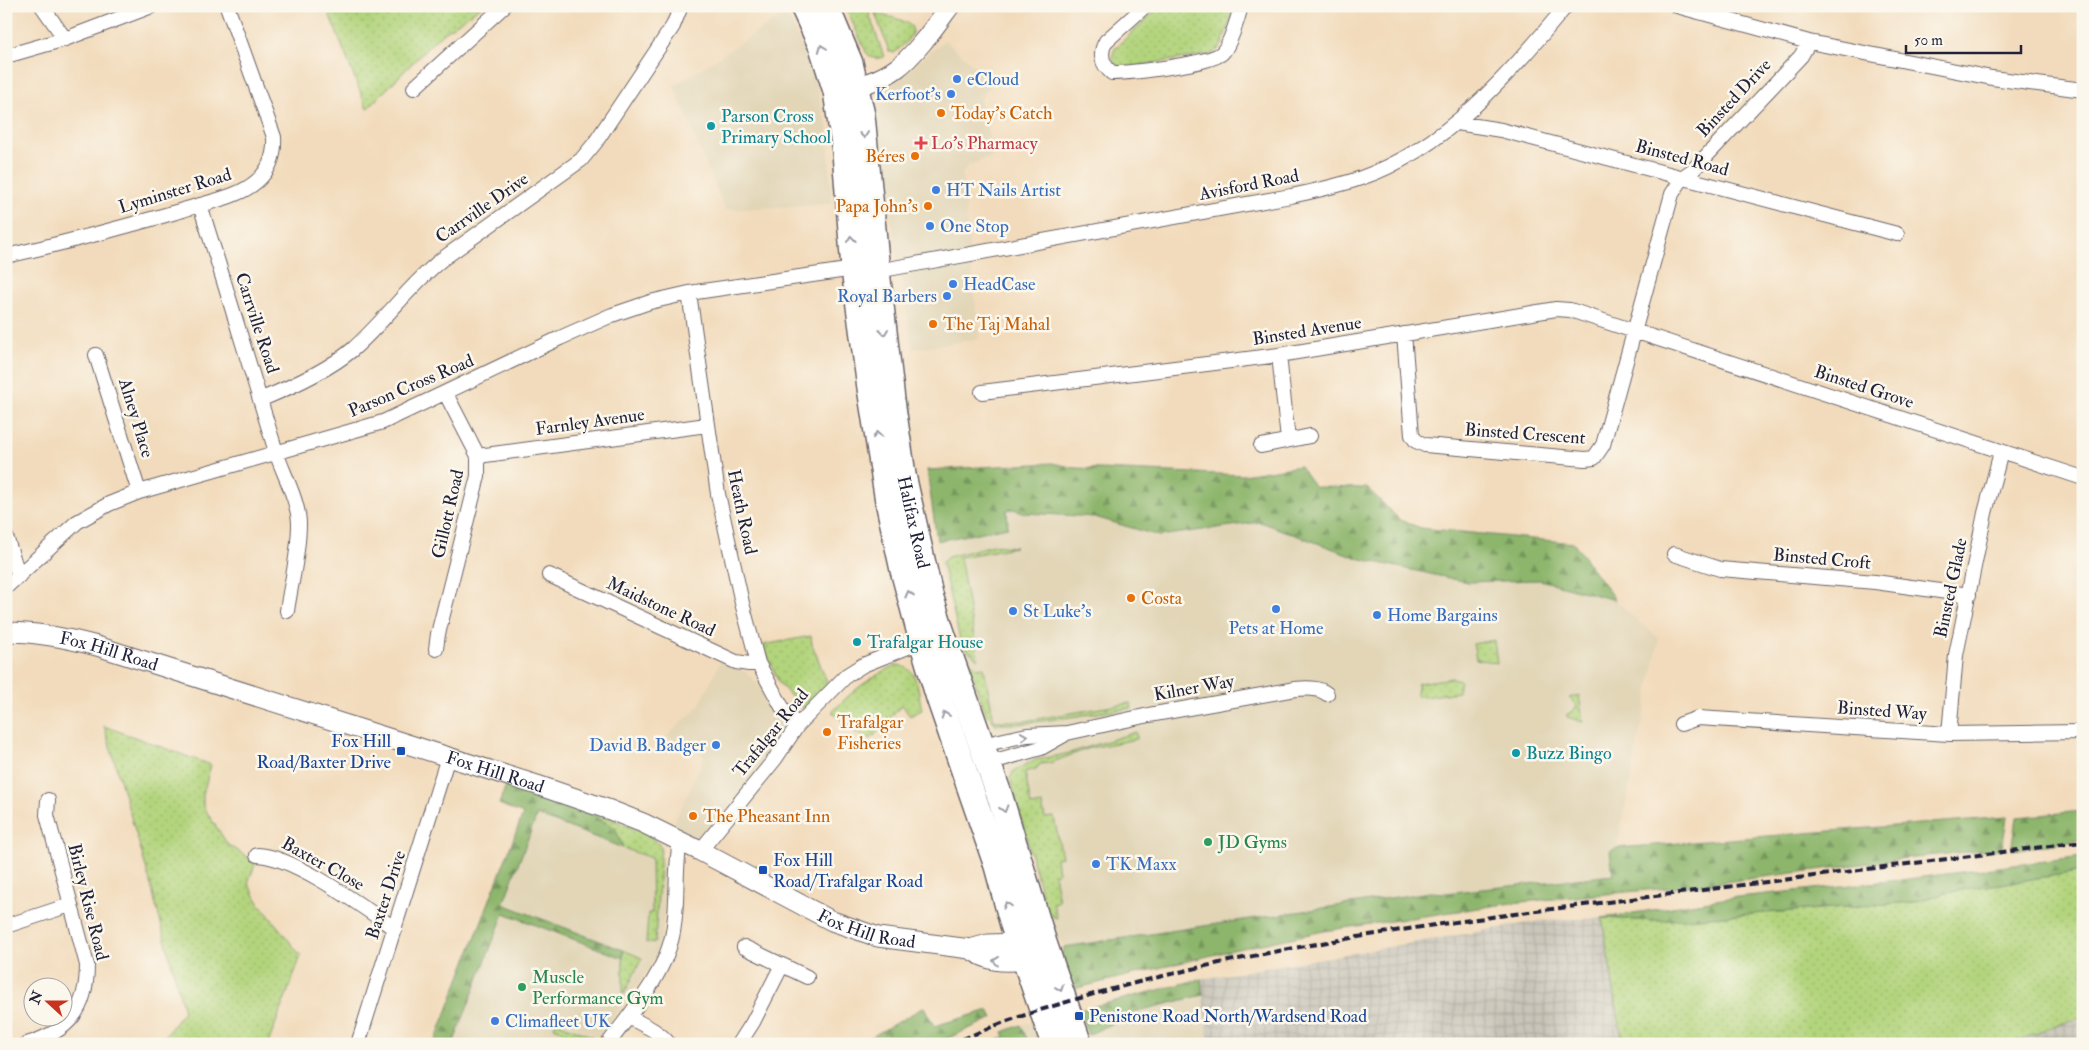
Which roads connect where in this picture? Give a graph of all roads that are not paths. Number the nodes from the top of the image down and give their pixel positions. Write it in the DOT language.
graph roads {
  1 [pos="42,6"];
  2 [pos="152,6"];
  3 [pos="227,6"];
  4 [pos="504,6"];
  5 [pos="681,6"];
  6 [pos="803,6"];
  7 [pos="826,6"];
  8 [pos="950,6"];
  9 [pos="1145,6"];
  10 [pos="1241,6"];
  11 [pos="1566,6"];
  12 [pos="1677,6"];
  13 [pos="65,38"];
  14 [pos="1809,42"];
  15 [pos="6,56"];
  16 [pos="414,88"];
  17 [pos="846,89"];
  18 [pos="2083,90"];
  19 [pos="1457,123"];
  20 [pos="1683,177"];
  21 [pos="200,204"];
  22 [pos="1897,234"];
  23 [pos="6,256"];
  24 [pos="865,270"];
  25 [pos="689,293"];
  26 [pos="1634,331"];
  27 [pos="1404,334"];
  28 [pos="96,355"];
  29 [pos="1279,355"];
  30 [pos="982,392"];
  31 [pos="446,394"];
  32 [pos="262,399"];
  33 [pos="707,425"];
  34 [pos="1310,436"];
  35 [pos="1288,440"];
  36 [pos="1261,446"];
  37 [pos="276,452"];
  38 [pos="2001,452"];
  39 [pos="478,456"];
  40 [pos="2083,478"];
  41 [pos="139,492"];
  42 [pos="6,537"];
  43 [pos="1674,554"];
  44 [pos="549,575"];
  45 [pos="19,576"];
  46 [pos="6,587"];
  47 [pos="1969,595"];
  48 [pos="286,611"];
  49 [pos="6,632"];
  50 [pos="932,637"];
  51 [pos="436,650"];
  52 [pos="758,663"];
  53 [pos="1327,694"];
  54 [pos="1681,724"];
  55 [pos="797,726"];
  56 [pos="2083,732"];
  57 [pos="1949,734"];
  58 [pos="985,755"];
  59 [pos="448,757"];
  60 [pos="961,761"];
  61 [pos="48,800"];
  62 [pos="680,842"];
  63 [pos="700,852"];
  64 [pos="257,854"];
  65 [pos="70,905"];
  66 [pos="6,926"];
  67 [pos="395,929"];
  68 [pos="1044,942"];
  69 [pos="744,947"];
  70 [pos="1022,952"];
  71 [pos="782,965"];
  72 [pos="807,977"];
  73 [pos="628,1017"];
  74 [pos="27,1044"];
  75 [pos="358,1044"];
  76 [pos="608,1044"];
  77 [pos="669,1044"];
  78 [pos="739,1044"];
  79 [pos="1054,1044"];
  80 [pos="1079,1044"];
  1 -- 13 [label="street"];
  2 -- 13 [label="street"];
  3 -- 21 [label="street, Lyminster Road"];
  4 -- 16 [label="street"];
  5 -- 32 [label="street, Carrville Drive"];
  17 -- 6 [label="highway, Halifax Road, one-way"];
  7 -- 17 [label="highway, Halifax Road"];
  8 -- 17 [label="street"];
  9 -- 10 [label="street"];
  11 -- 19 [label="street, Avisford Road"];
  12 -- 14 [label="street"];
  13 -- 15 [label="street"];
  14 -- 18 [label="street"];
  14 -- 20 [label="street, Binsted Drive"];
  17 -- 24 [label="highway, Halifax Road"];
  19 -- 20 [label="street, Binsted Road"];
  19 -- 24 [label="street, Avisford Road"];
  20 -- 22 [label="street, Binsted Road"];
  20 -- 26 [label="street, Binsted Crescent"];
  21 -- 23 [label="street, Lyminster Road"];
  21 -- 32 [label="street, Carrville Road"];
  24 -- 25 [label="street, Parson Cross Road"];
  24 -- 50 [label="highway, Halifax Road"];
  25 -- 31 [label="street, Parson Cross Road"];
  25 -- 33 [label="street, Heath Road"];
  26 -- 27 [label="street, Binsted Avenue"];
  26 -- 27 [label="street, Binsted Crescent"];
  26 -- 38 [label="street, Binsted Grove"];
  27 -- 29 [label="street, Binsted Avenue"];
  28 -- 41 [label="street, Alney Place"];
  29 -- 30 [label="street, Binsted Avenue"];
  29 -- 35 [label="street"];
  31 -- 37 [label="street, Parson Cross Road"];
  31 -- 39 [label="street, Gillott Road"];
  32 -- 37 [label="street, Carrville Road"];
  33 -- 39 [label="street, Farnley Avenue"];
  33 -- 52 [label="street, Heath Road"];
  34 -- 35 [label="street"];
  35 -- 36 [label="street"];
  37 -- 41 [label="street, Parson Cross Road"];
  37 -- 48 [label="street, Carrville Road"];
  38 -- 40 [label="street, Binsted Grove"];
  38 -- 47 [label="street, Binsted Glade"];
  39 -- 51 [label="street, Gillott Road"];
  41 -- 45 [label="street, Parson Cross Road"];
  42 -- 45 [label="street"];
  43 -- 47 [label="street, Binsted Croft"];
  44 -- 52 [label="street, Maidstone Road"];
  45 -- 46 [label="street, Parson Cross Road"];
  47 -- 57 [label="street, Binsted Glade"];
  49 -- 59 [label="street, Fox Hill Road"];
  50 -- 55 [label="street, Trafalgar Road"];
  50 -- 58 [label="highway, Halifax Road"];
  60 -- 50 [label="highway, Halifax Road, one-way"];
  52 -- 55 [label="street, Heath Road"];
  53 -- 58 [label="street, Kilner Way"];
  54 -- 57 [label="street, Binsted Way"];
  55 -- 63 [label="street, Trafalgar Road"];
  56 -- 57 [label="street, Binsted Way"];
  58 -- 60 [label="highway"];
  58 -- 68 [label="highway, Halifax Road, one-way"];
  59 -- 62 [label="street, Fox Hill Road"];
  59 -- 67 [label="street, Baxter Drive"];
  70 -- 60 [label="highway, Halifax Road, one-way"];
  61 -- 65 [label="street, Birley Rise Road"];
  62 -- 63 [label="street, Fox Hill Road"];
  62 -- 73 [label="street"];
  63 -- 70 [label="street, Fox Hill Road"];
  64 -- 67 [label="street, Baxter Close"];
  65 -- 66 [label="street"];
  65 -- 74 [label="street, Birley Rise Road"];
  67 -- 75 [label="street, Baxter Drive"];
  68 -- 70 [label="highway"];
  68 -- 80 [label="highway, Halifax Road, one-way"];
  69 -- 71 [label="street"];
  70 -- 79 [label="highway, Halifax Road"];
  71 -- 72 [label="street"];
  71 -- 78 [label="street"];
  73 -- 76 [label="street"];
  73 -- 77 [label="street"];
}
